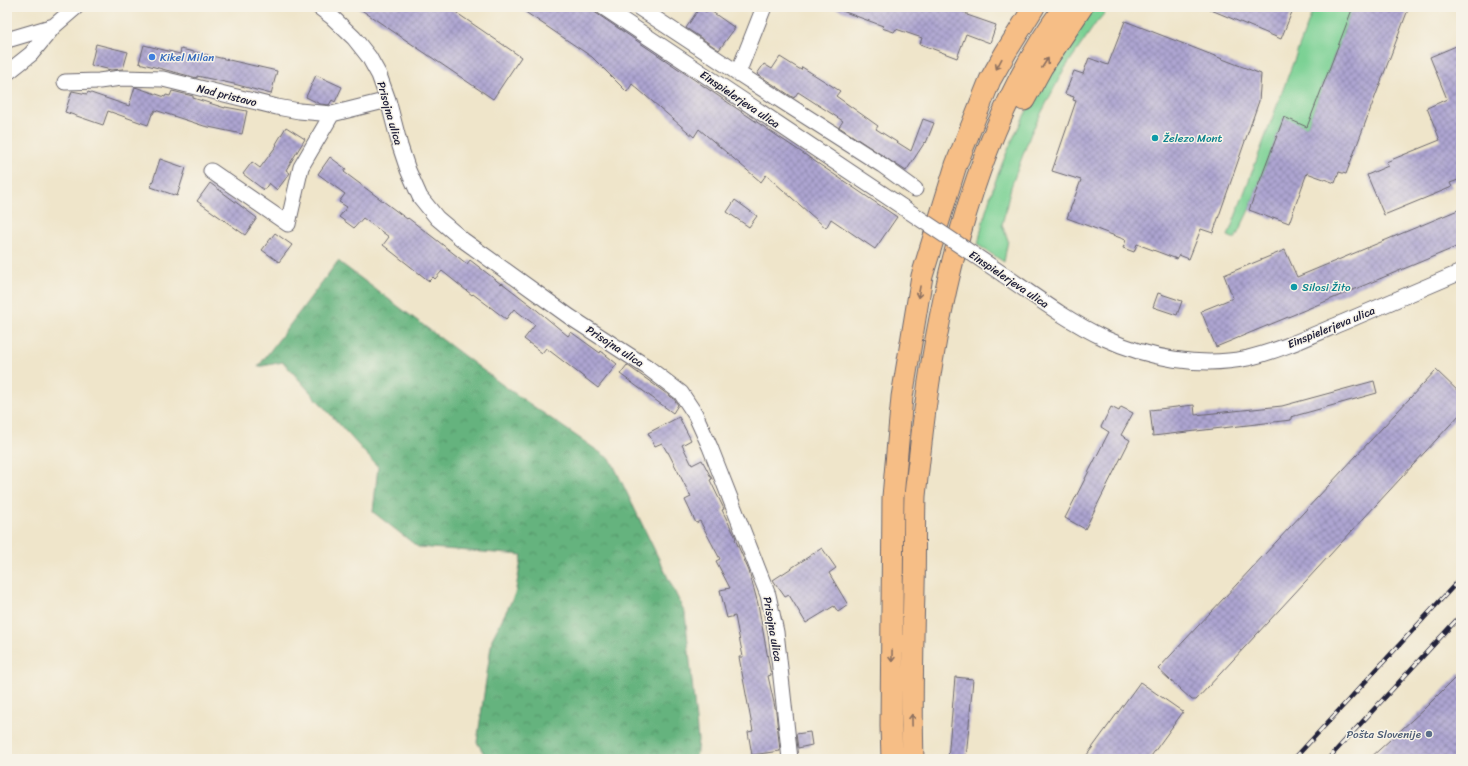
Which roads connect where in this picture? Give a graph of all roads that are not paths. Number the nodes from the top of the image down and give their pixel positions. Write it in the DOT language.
graph roads {
  1 [pos="76,7"];
  2 [pos="319,7"];
  3 [pos="603,7"];
  4 [pos="638,7"];
  5 [pos="764,7"];
  6 [pos="1034,7"];
  7 [pos="1050,7"];
  8 [pos="1064,7"];
  9 [pos="1082,7"];
  10 [pos="54,26"];
  11 [pos="7,40"];
  12 [pos="7,73"];
  13 [pos="738,74"];
  14 [pos="65,82"];
  15 [pos="388,100"];
  16 [pos="332,114"];
  17 [pos="212,171"];
  18 [pos="915,189"];
  19 [pos="1461,272"];
  20 [pos="914,571"];
  21 [pos="892,617"];
  22 [pos="790,759"];
  23 [pos="892,759"];
  24 [pos="913,759"];
  1 -- 10 [label="street"];
  2 -- 15 [label="street, Prisojna ulica"];
  3 -- 19 [label="street, Einspielerjeva ulica, bridge"];
  4 -- 13 [label="street, Einspielerjeva ulica"];
  5 -- 13 [label="street"];
  6 -- 21 [label="highway, one-way"];
  7 -- 21 [label="highway"];
  8 -- 20 [label="highway"];
  20 -- 9 [label="highway, one-way"];
  10 -- 11 [label="street"];
  10 -- 12 [label="street"];
  13 -- 18 [label="street, Einspielerjeva ulica"];
  14 -- 16 [label="street, Nad pristavo"];
  15 -- 16 [label="street, Nad pristavo"];
  15 -- 22 [label="street, Prisojna ulica"];
  16 -- 17 [label="street"];
  24 -- 20 [label="highway, one-way"];
  21 -- 23 [label="highway, one-way"];
}
